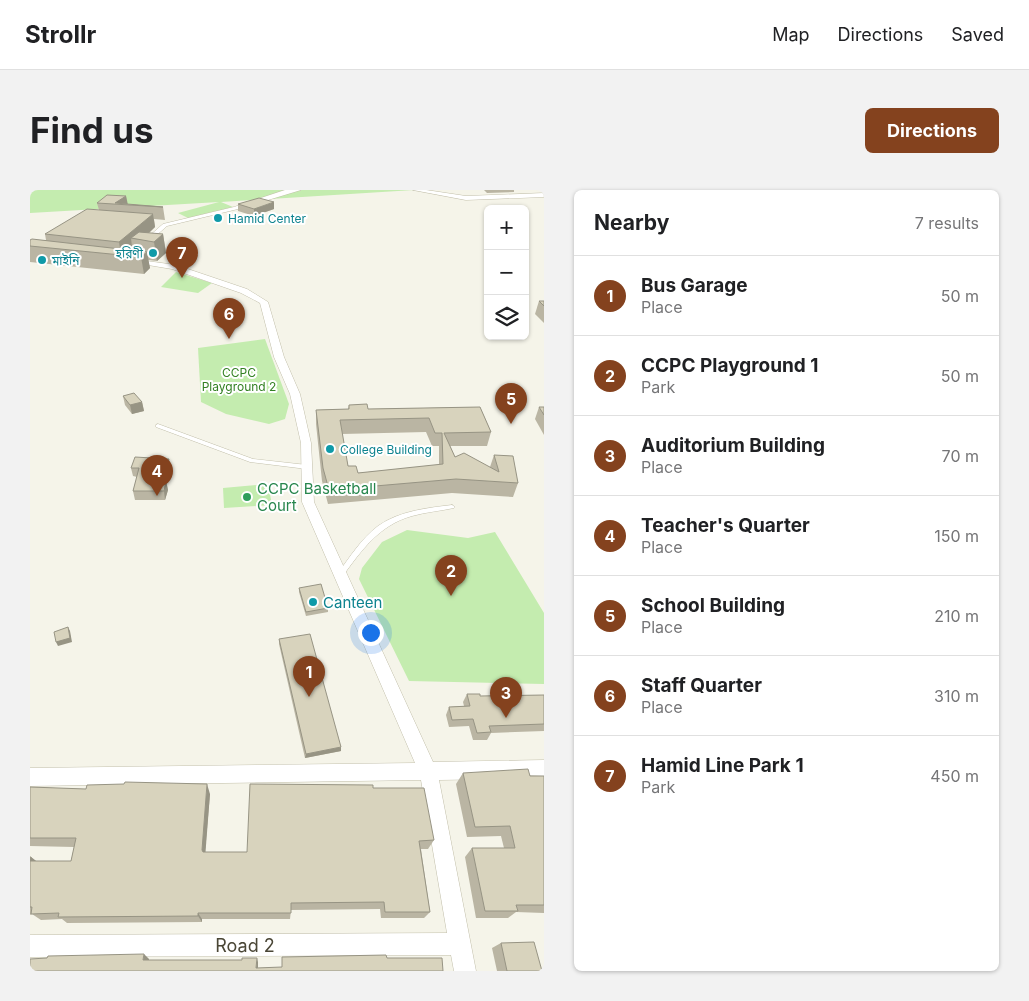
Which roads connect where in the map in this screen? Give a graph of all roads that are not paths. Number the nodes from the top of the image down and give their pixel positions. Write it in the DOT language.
graph roads {
  1 [pos="298,190"];
  2 [pos="416,190"];
  3 [pos="544,195"];
  4 [pos="155,224"];
  5 [pos="165,226"];
  6 [pos="138,248"];
  7 [pos="123,257"];
  8 [pos="158,426"];
  9 [pos="307,467"];
  10 [pos="452,507"];
  11 [pos="340,575"];
  12 [pos="544,769"];
  13 [pos="428,772"];
  14 [pos="30,777"];
  15 [pos="460,944"];
  16 [pos="30,946"];
  17 [pos="465,971"];
  1 -- 5 [label="street"];
  2 -- 3 [label="street"];
  4 -- 5 [label="street"];
  5 -- 6 [label="street"];
  7 -- 9 [label="street"];
  8 -- 9 [label="lane"];
  9 -- 11 [label="street"];
  10 -- 11 [label="lane"];
  11 -- 13 [label="street"];
  12 -- 13 [label="street"];
  13 -- 14 [label="street"];
  13 -- 15 [label="street"];
  15 -- 16 [label="street, Road 2"];
  15 -- 17 [label="street"];
}
